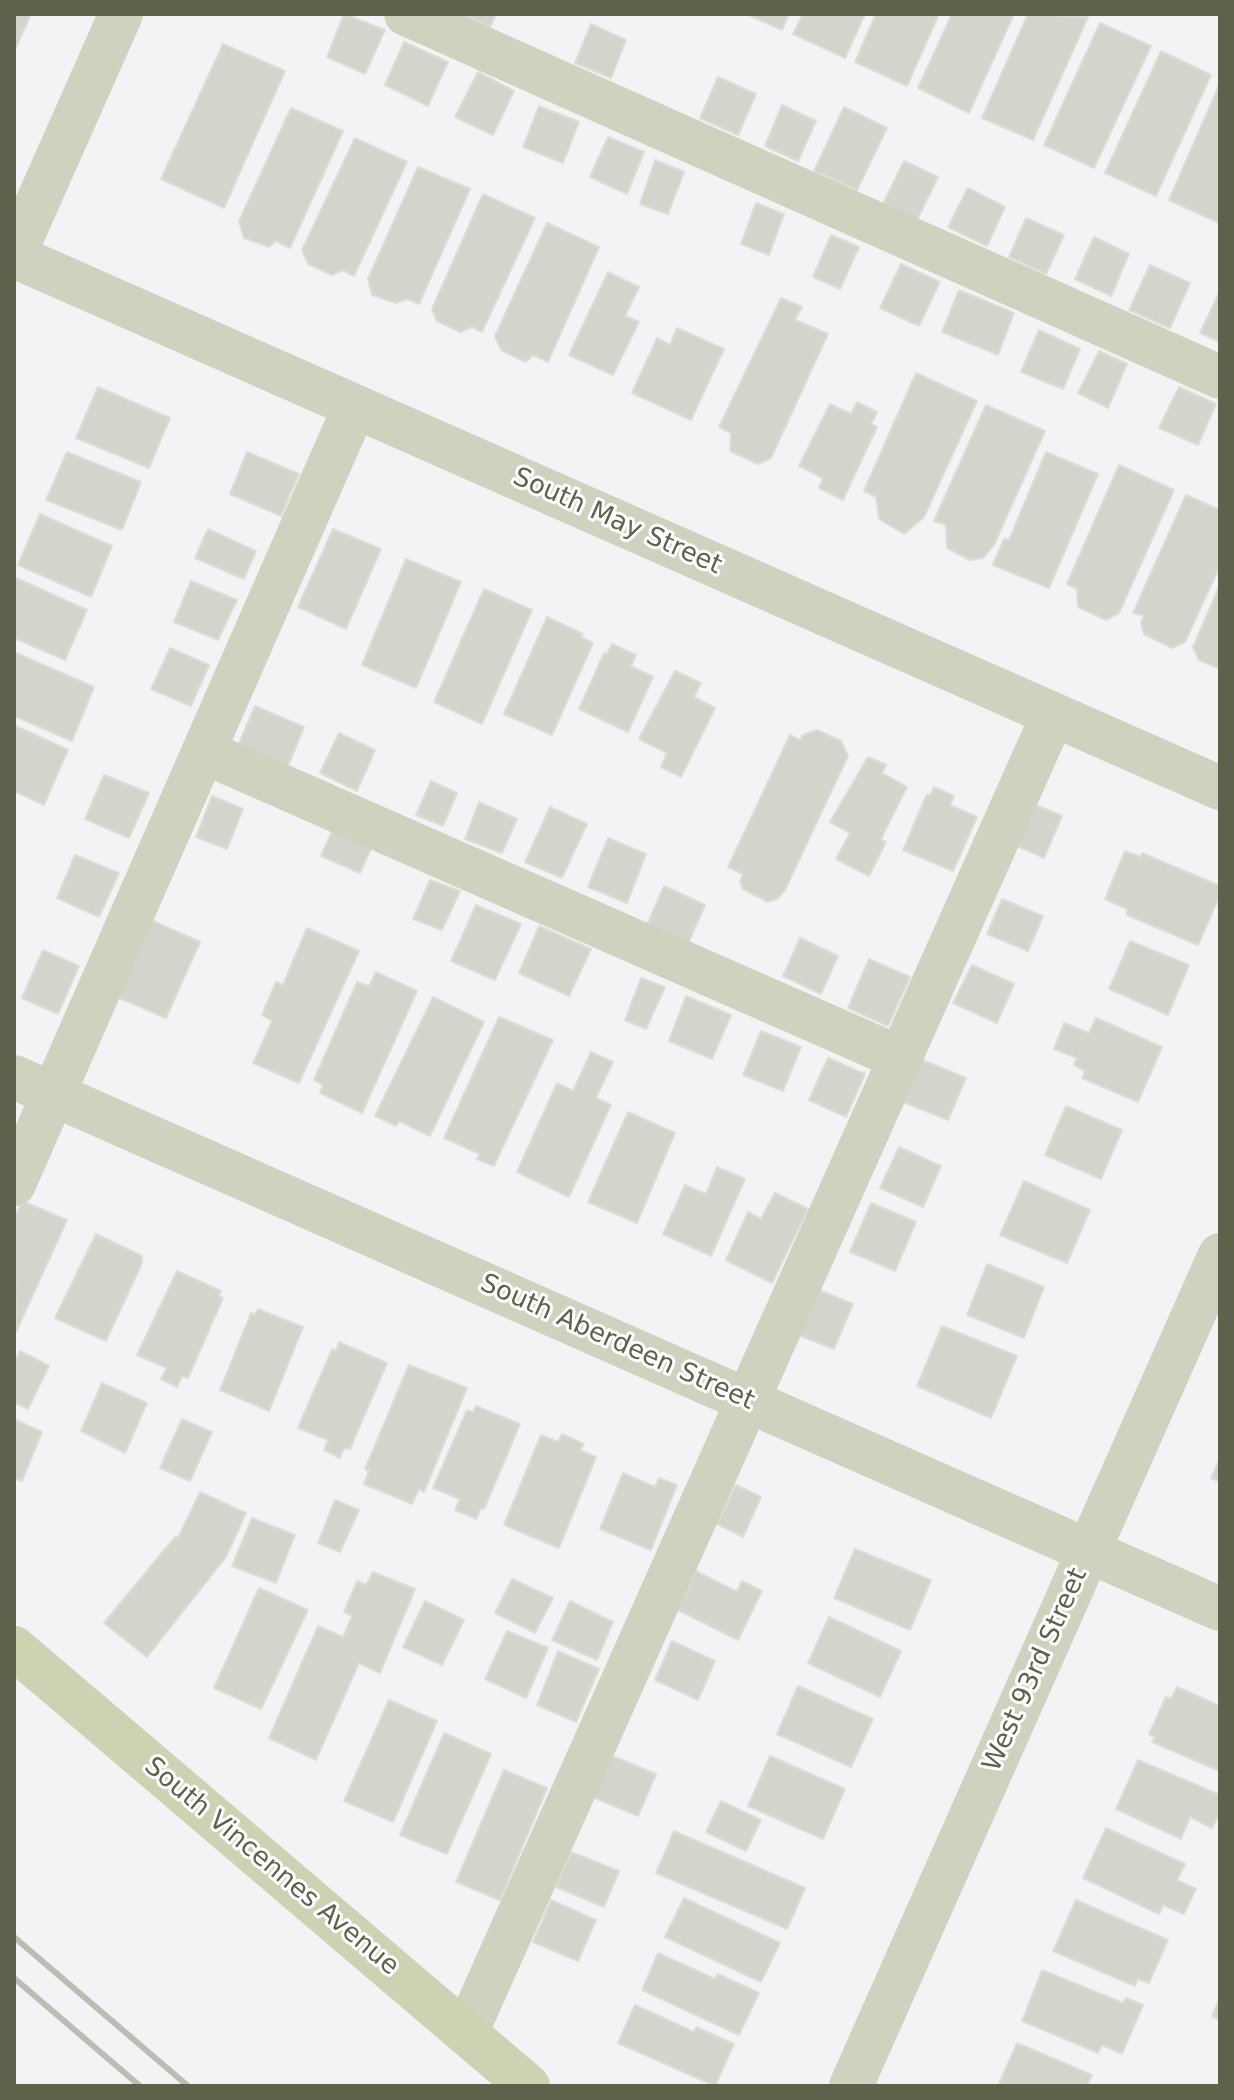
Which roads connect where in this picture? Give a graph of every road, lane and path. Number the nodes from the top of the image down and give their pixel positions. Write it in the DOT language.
graph roads {
  1 [pos="121,14"];
  2 [pos="406,14"];
  3 [pos="14,255"];
  4 [pos="1220,377"];
  5 [pos="355,406"];
  6 [pos="1053,715"];
  7 [pos="204,752"];
  8 [pos="1220,788"];
  9 [pos="900,1058"];
  10 [pos="14,1077"];
  11 [pos="54,1095"];
  12 [pos="14,1184"];
  13 [pos="1220,1255"];
  14 [pos="748,1401"];
  15 [pos="1089,1552"];
  16 [pos="1220,1609"];
  17 [pos="14,1648"];
  18 [pos="466,2033"];
  19 [pos="528,2086"];
  20 [pos="851,2086"];
  1 -- 3 [label="street"];
  2 -- 4 [label="street"];
  3 -- 5 [label="street, South May Street"];
  5 -- 6 [label="street, South May Street"];
  5 -- 7 [label="street"];
  6 -- 8 [label="street, South May Street"];
  6 -- 9 [label="street"];
  7 -- 9 [label="street"];
  7 -- 11 [label="street"];
  9 -- 14 [label="street"];
  10 -- 11 [label="street, South Aberdeen Street"];
  11 -- 12 [label="street"];
  11 -- 14 [label="street, South Aberdeen Street"];
  13 -- 15 [label="street, West 93rd Street"];
  14 -- 15 [label="street, South Aberdeen Street"];
  14 -- 18 [label="street"];
  15 -- 16 [label="street, South Aberdeen Street"];
  15 -- 20 [label="street, West 93rd Street"];
  17 -- 18 [label="main road, South Vincennes Avenue"];
  18 -- 19 [label="main road, South Vincennes Avenue"];
}
